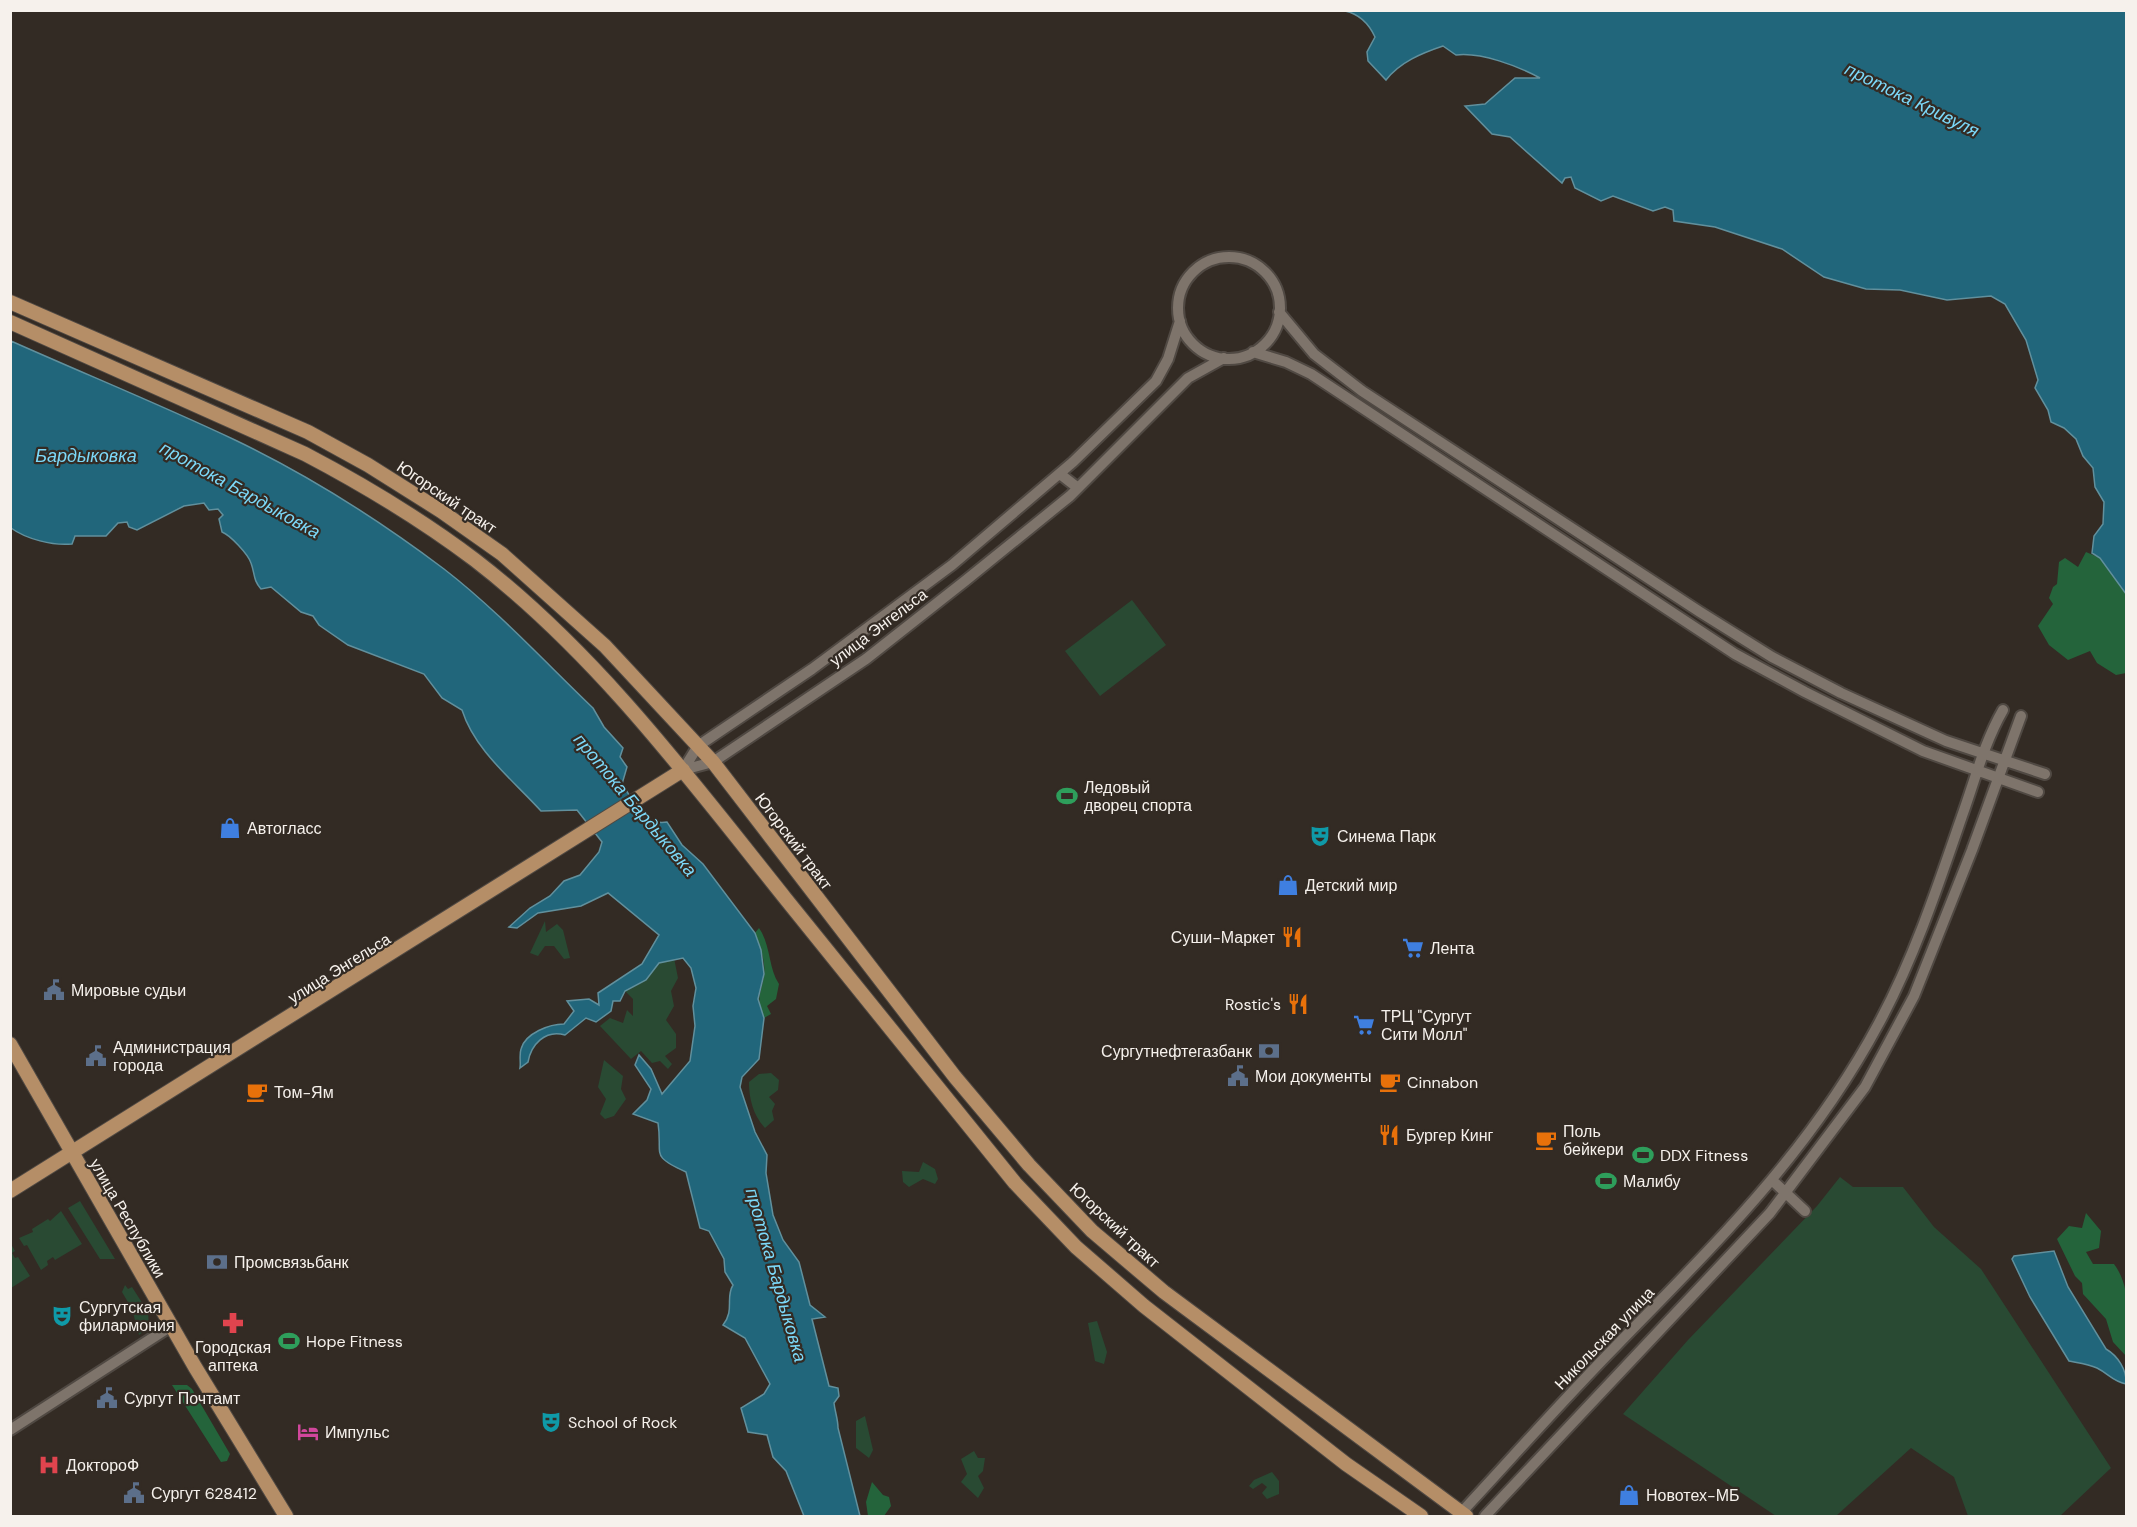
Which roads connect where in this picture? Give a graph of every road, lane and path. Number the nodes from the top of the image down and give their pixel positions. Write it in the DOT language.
graph roads {
  1 [pos="10,302"];
  2 [pos="1279,312"];
  3 [pos="1179,321"];
  4 [pos="10,322"];
  5 [pos="1253,352"];
  6 [pos="1224,358"];
  7 [pos="1060,474"];
  8 [pos="1078,488"];
  9 [pos="2003,710"];
  10 [pos="2021,716"];
  11 [pos="698,746"];
  12 [pos="1983,754"];
  13 [pos="2003,760"];
  14 [pos="713,762"];
  15 [pos="683,770"];
  16 [pos="1977,772"];
  17 [pos="2045,774"];
  18 [pos="1997,778"];
  19 [pos="2038,792"];
  20 [pos="10,1044"];
  21 [pos="72,1152"];
  22 [pos="1773,1181"];
  23 [pos="10,1191"];
  24 [pos="1786,1194"];
  25 [pos="1805,1211"];
  26 [pos="171,1326"];
  27 [pos="10,1430"];
  28 [pos="1462,1515"];
  29 [pos="286,1516"];
  30 [pos="1421,1516"];
  31 [pos="1485,1516"];
  1 -- 11 [label="main road, Югорский тракт"];
  2 -- 3 [label="street"];
  2 -- 5 [label="street"];
  2 -- 12 [label="street"];
  3 -- 6 [label="street"];
  3 -- 7 [label="street, улица Энгельса"];
  4 -- 15 [label="main road"];
  5 -- 6 [label="street"];
  5 -- 16 [label="street"];
  6 -- 8 [label="street, улица Энгельса"];
  7 -- 8 [label="street"];
  7 -- 11 [label="street, улица Энгельса"];
  8 -- 14 [label="street, улица Энгельса"];
  9 -- 12 [label="street, Никольская улица"];
  10 -- 13 [label="street"];
  11 -- 14 [label="main road, Югорский тракт"];
  11 -- 15 [label="street, улица Энгельса"];
  12 -- 13 [label="street"];
  12 -- 16 [label="street, Никольская улица"];
  13 -- 17 [label="street"];
  13 -- 18 [label="street"];
  14 -- 15 [label="street, улица Энгельса"];
  14 -- 28 [label="main road, Югорский тракт"];
  15 -- 21 [label="main road, улица Энгельса"];
  15 -- 30 [label="main road"];
  16 -- 18 [label="street"];
  16 -- 22 [label="street, Никольская улица"];
  18 -- 19 [label="street"];
  18 -- 24 [label="street"];
  20 -- 21 [label="main road, улица Республики"];
  21 -- 23 [label="main road, улица Энгельса"];
  21 -- 26 [label="main road, улица Республики"];
  22 -- 24 [label="street"];
  22 -- 28 [label="street, Никольская улица"];
  24 -- 25 [label="street"];
  24 -- 31 [label="street"];
  26 -- 27 [label="street"];
  26 -- 29 [label="main road, улица Республики"];
}
